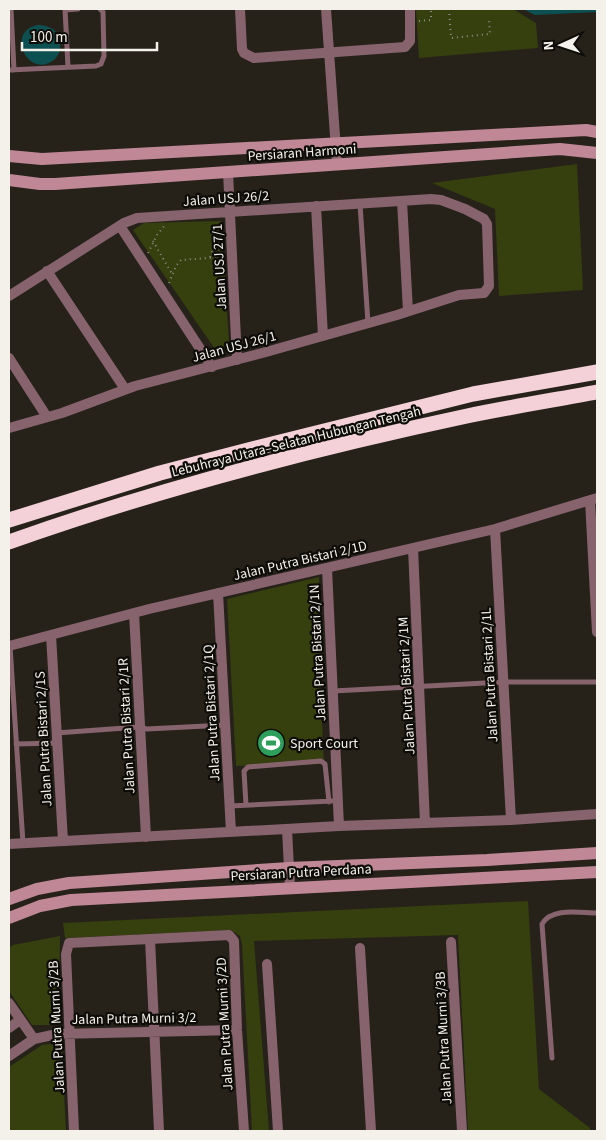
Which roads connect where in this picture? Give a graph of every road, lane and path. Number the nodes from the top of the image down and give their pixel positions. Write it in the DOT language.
graph roads {
  1 [pos="11,9"];
  2 [pos="65,9"];
  3 [pos="78,9"];
  4 [pos="100,9"];
  5 [pos="240,9"];
  6 [pos="326,9"];
  7 [pos="410,9"];
  8 [pos="431,9"];
  9 [pos="449,9"];
  10 [pos="489,19"];
  11 [pos="417,21"];
  12 [pos="10,32"];
  13 [pos="329,53"];
  14 [pos="68,67"];
  15 [pos="12,70"];
  16 [pos="597,132"];
  17 [pos="335,143"];
  18 [pos="597,153"];
  19 [pos="9,156"];
  20 [pos="337,164"];
  21 [pos="228,172"];
  22 [pos="11,181"];
  23 [pos="402,201"];
  24 [pos="360,204"];
  25 [pos="316,206"];
  26 [pos="230,211"];
  27 [pos="168,222"];
  28 [pos="120,226"];
  29 [pos="222,229"];
  30 [pos="153,241"];
  31 [pos="148,253"];
  32 [pos="223,257"];
  33 [pos="210,258"];
  34 [pos="47,272"];
  35 [pos="172,274"];
  36 [pos="169,283"];
  37 [pos="467,294"];
  38 [pos="9,296"];
  39 [pos="408,311"];
  40 [pos="368,323"];
  41 [pos="323,336"];
  42 [pos="9,358"];
  43 [pos="237,360"];
  44 [pos="212,366"];
  45 [pos="597,372"];
  46 [pos="125,389"];
  47 [pos="597,392"];
  48 [pos="47,417"];
  49 [pos="9,428"];
  50 [pos="594,499"];
  51 [pos="9,520"];
  52 [pos="495,529"];
  53 [pos="9,542"];
  54 [pos="413,548"];
  55 [pos="327,568"];
  56 [pos="218,593"];
  57 [pos="134,613"];
  58 [pos="597,632"];
  59 [pos="51,635"];
  60 [pos="10,646"];
  61 [pos="504,682"];
  62 [pos="597,682"];
  63 [pos="420,687"];
  64 [pos="333,691"];
  65 [pos="225,725"];
  66 [pos="139,727"];
  67 [pos="57,738"];
  68 [pos="16,744"];
  69 [pos="334,801"];
  70 [pos="246,805"];
  71 [pos="230,806"];
  72 [pos="597,814"];
  73 [pos="511,820"];
  74 [pos="425,823"];
  75 [pos="339,826"];
  76 [pos="287,829"];
  77 [pos="231,832"];
  78 [pos="146,837"];
  79 [pos="63,841"];
  80 [pos="9,844"];
  81 [pos="23,844"];
  82 [pos="597,853"];
  83 [pos="289,868"];
  84 [pos="597,872"];
  85 [pos="290,888"];
  86 [pos="9,899"];
  87 [pos="597,913"];
  88 [pos="9,918"];
  89 [pos="150,939"];
  90 [pos="451,942"];
  91 [pos="360,948"];
  92 [pos="267,964"];
  93 [pos="9,1003"];
  94 [pos="20,1020"];
  95 [pos="9,1028"];
  96 [pos="237,1030"];
  97 [pos="154,1031"];
  98 [pos="69,1033"];
  99 [pos="34,1038"];
  100 [pos="9,1056"];
  101 [pos="552,1058"];
  102 [pos="74,1131"];
  103 [pos="159,1131"];
  104 [pos="244,1131"];
  105 [pos="278,1131"];
  106 [pos="371,1131"];
  107 [pos="462,1131"];
  1 -- 12 [label="lane"];
  2 -- 3 [label="lane"];
  2 -- 14 [label="lane"];
  4 -- 14 [label="lane"];
  5 -- 13 [label="street"];
  6 -- 13 [label="street"];
  7 -- 13 [label="street"];
  8 -- 11 [label="path"];
  9 -- 10 [label="path"];
  12 -- 15 [label="lane"];
  13 -- 17 [label="street"];
  14 -- 15 [label="lane"];
  16 -- 17 [label="main road, Persiaran Harmoni"];
  17 -- 19 [label="main road, Persiaran Harmoni"];
  17 -- 20 [label="street"];
  18 -- 20 [label="main road, Persiaran Harmoni"];
  20 -- 21 [label="main road, Persiaran Harmoni"];
  21 -- 22 [label="main road, Persiaran Harmoni"];
  21 -- 26 [label="street, Jalan USJ 27/1"];
  23 -- 24 [label="street, Jalan USJ 26/2"];
  23 -- 37 [label="street, Jalan USJ 26/2"];
  23 -- 39 [label="street"];
  24 -- 25 [label="street, Jalan USJ 26/2"];
  24 -- 40 [label="lane"];
  25 -- 26 [label="street, Jalan USJ 26/2"];
  25 -- 41 [label="street"];
  26 -- 28 [label="street, Jalan USJ 26/2"];
  26 -- 43 [label="street, Jalan USJ 27/1"];
  27 -- 30 [label="path"];
  28 -- 34 [label="street, Jalan USJ 26/2"];
  28 -- 44 [label="street"];
  29 -- 33 [label="path"];
  30 -- 31 [label="path"];
  30 -- 35 [label="path"];
  32 -- 33 [label="path"];
  33 -- 35 [label="path"];
  34 -- 38 [label="street, Jalan USJ 26/2"];
  34 -- 46 [label="street"];
  35 -- 36 [label="path"];
  37 -- 39 [label="street, Jalan USJ 26/1"];
  39 -- 40 [label="street, Jalan USJ 26/1"];
  40 -- 41 [label="street, Jalan USJ 26/1"];
  41 -- 43 [label="street, Jalan USJ 26/1"];
  42 -- 48 [label="street"];
  43 -- 44 [label="street, Jalan USJ 26/1"];
  44 -- 46 [label="street, Jalan USJ 26/1"];
  45 -- 51 [label="highway, Lebuhraya Utara–Selatan Hubungan Tengah"];
  46 -- 48 [label="street, Jalan USJ 26/1"];
  47 -- 53 [label="highway, Lebuhraya Utara–Selatan Hubungan Tengah"];
  48 -- 49 [label="street, Jalan USJ 26/1"];
  50 -- 52 [label="street, Jalan Putra Bistari 2/1D"];
  50 -- 58 [label="street"];
  52 -- 54 [label="street, Jalan Putra Bistari 2/1D"];
  52 -- 61 [label="street, Jalan Putra Bistari 2/1L"];
  54 -- 55 [label="street, Jalan Putra Bistari 2/1D"];
  54 -- 63 [label="street, Jalan Putra Bistari 2/1M"];
  55 -- 56 [label="street, Jalan Putra Bistari 2/1D"];
  55 -- 64 [label="street, Jalan Putra Bistari 2/1N"];
  56 -- 57 [label="street, Jalan Putra Bistari 2/1D"];
  56 -- 65 [label="street, Jalan Putra Bistari 2/1Q"];
  57 -- 59 [label="street, Jalan Putra Bistari 2/1D"];
  57 -- 66 [label="street, Jalan Putra Bistari 2/1R"];
  59 -- 60 [label="street, Jalan Putra Bistari 2/1D"];
  59 -- 67 [label="street, Jalan Putra Bistari 2/1S"];
  60 -- 68 [label="lane"];
  61 -- 62 [label="lane"];
  61 -- 63 [label="lane"];
  61 -- 73 [label="street, Jalan Putra Bistari 2/1L"];
  63 -- 64 [label="lane"];
  63 -- 74 [label="street, Jalan Putra Bistari 2/1M"];
  64 -- 69 [label="street, Jalan Putra Bistari 2/1N"];
  65 -- 66 [label="lane"];
  65 -- 71 [label="street, Jalan Putra Bistari 2/1Q"];
  66 -- 67 [label="lane"];
  66 -- 78 [label="street, Jalan Putra Bistari 2/1R"];
  67 -- 68 [label="lane"];
  67 -- 79 [label="street, Jalan Putra Bistari 2/1S"];
  68 -- 81 [label="lane"];
  69 -- 70 [label="lane"];
  69 -- 70 [label="lane"];
  69 -- 75 [label="street, Jalan Putra Bistari 2/1N"];
  70 -- 71 [label="lane"];
  71 -- 77 [label="street, Jalan Putra Bistari 2/1Q"];
  72 -- 73 [label="street"];
  73 -- 74 [label="street"];
  74 -- 75 [label="street"];
  75 -- 76 [label="street"];
  76 -- 77 [label="street"];
  76 -- 83 [label="street"];
  77 -- 78 [label="street"];
  78 -- 79 [label="street"];
  79 -- 81 [label="street"];
  80 -- 81 [label="street"];
  82 -- 83 [label="main road, Persiaran Putra Perdana"];
  83 -- 85 [label="street"];
  83 -- 86 [label="main road, Persiaran Putra Perdana"];
  84 -- 85 [label="main road, Persiaran Putra Perdana"];
  85 -- 88 [label="main road, Persiaran Putra Perdana"];
  87 -- 101 [label="lane"];
  89 -- 96 [label="street, Jalan Putra Murni 3/2D"];
  89 -- 97 [label="street"];
  89 -- 98 [label="street, Jalan Putra Murni 3/2B"];
  90 -- 107 [label="street, Jalan Putra Murni 3/3B"];
  91 -- 106 [label="street"];
  92 -- 105 [label="street"];
  93 -- 94 [label="street"];
  94 -- 95 [label="street"];
  94 -- 99 [label="street"];
  96 -- 97 [label="street, Jalan Putra Murni 3/2"];
  96 -- 104 [label="street, Jalan Putra Murni 3/2D"];
  97 -- 98 [label="street, Jalan Putra Murni 3/2"];
  97 -- 103 [label="street"];
  98 -- 99 [label="street, Jalan Putra Murni 3/2"];
  98 -- 102 [label="street, Jalan Putra Murni 3/2B"];
  99 -- 100 [label="street, Jalan Putra Murni 3/2"];
}
